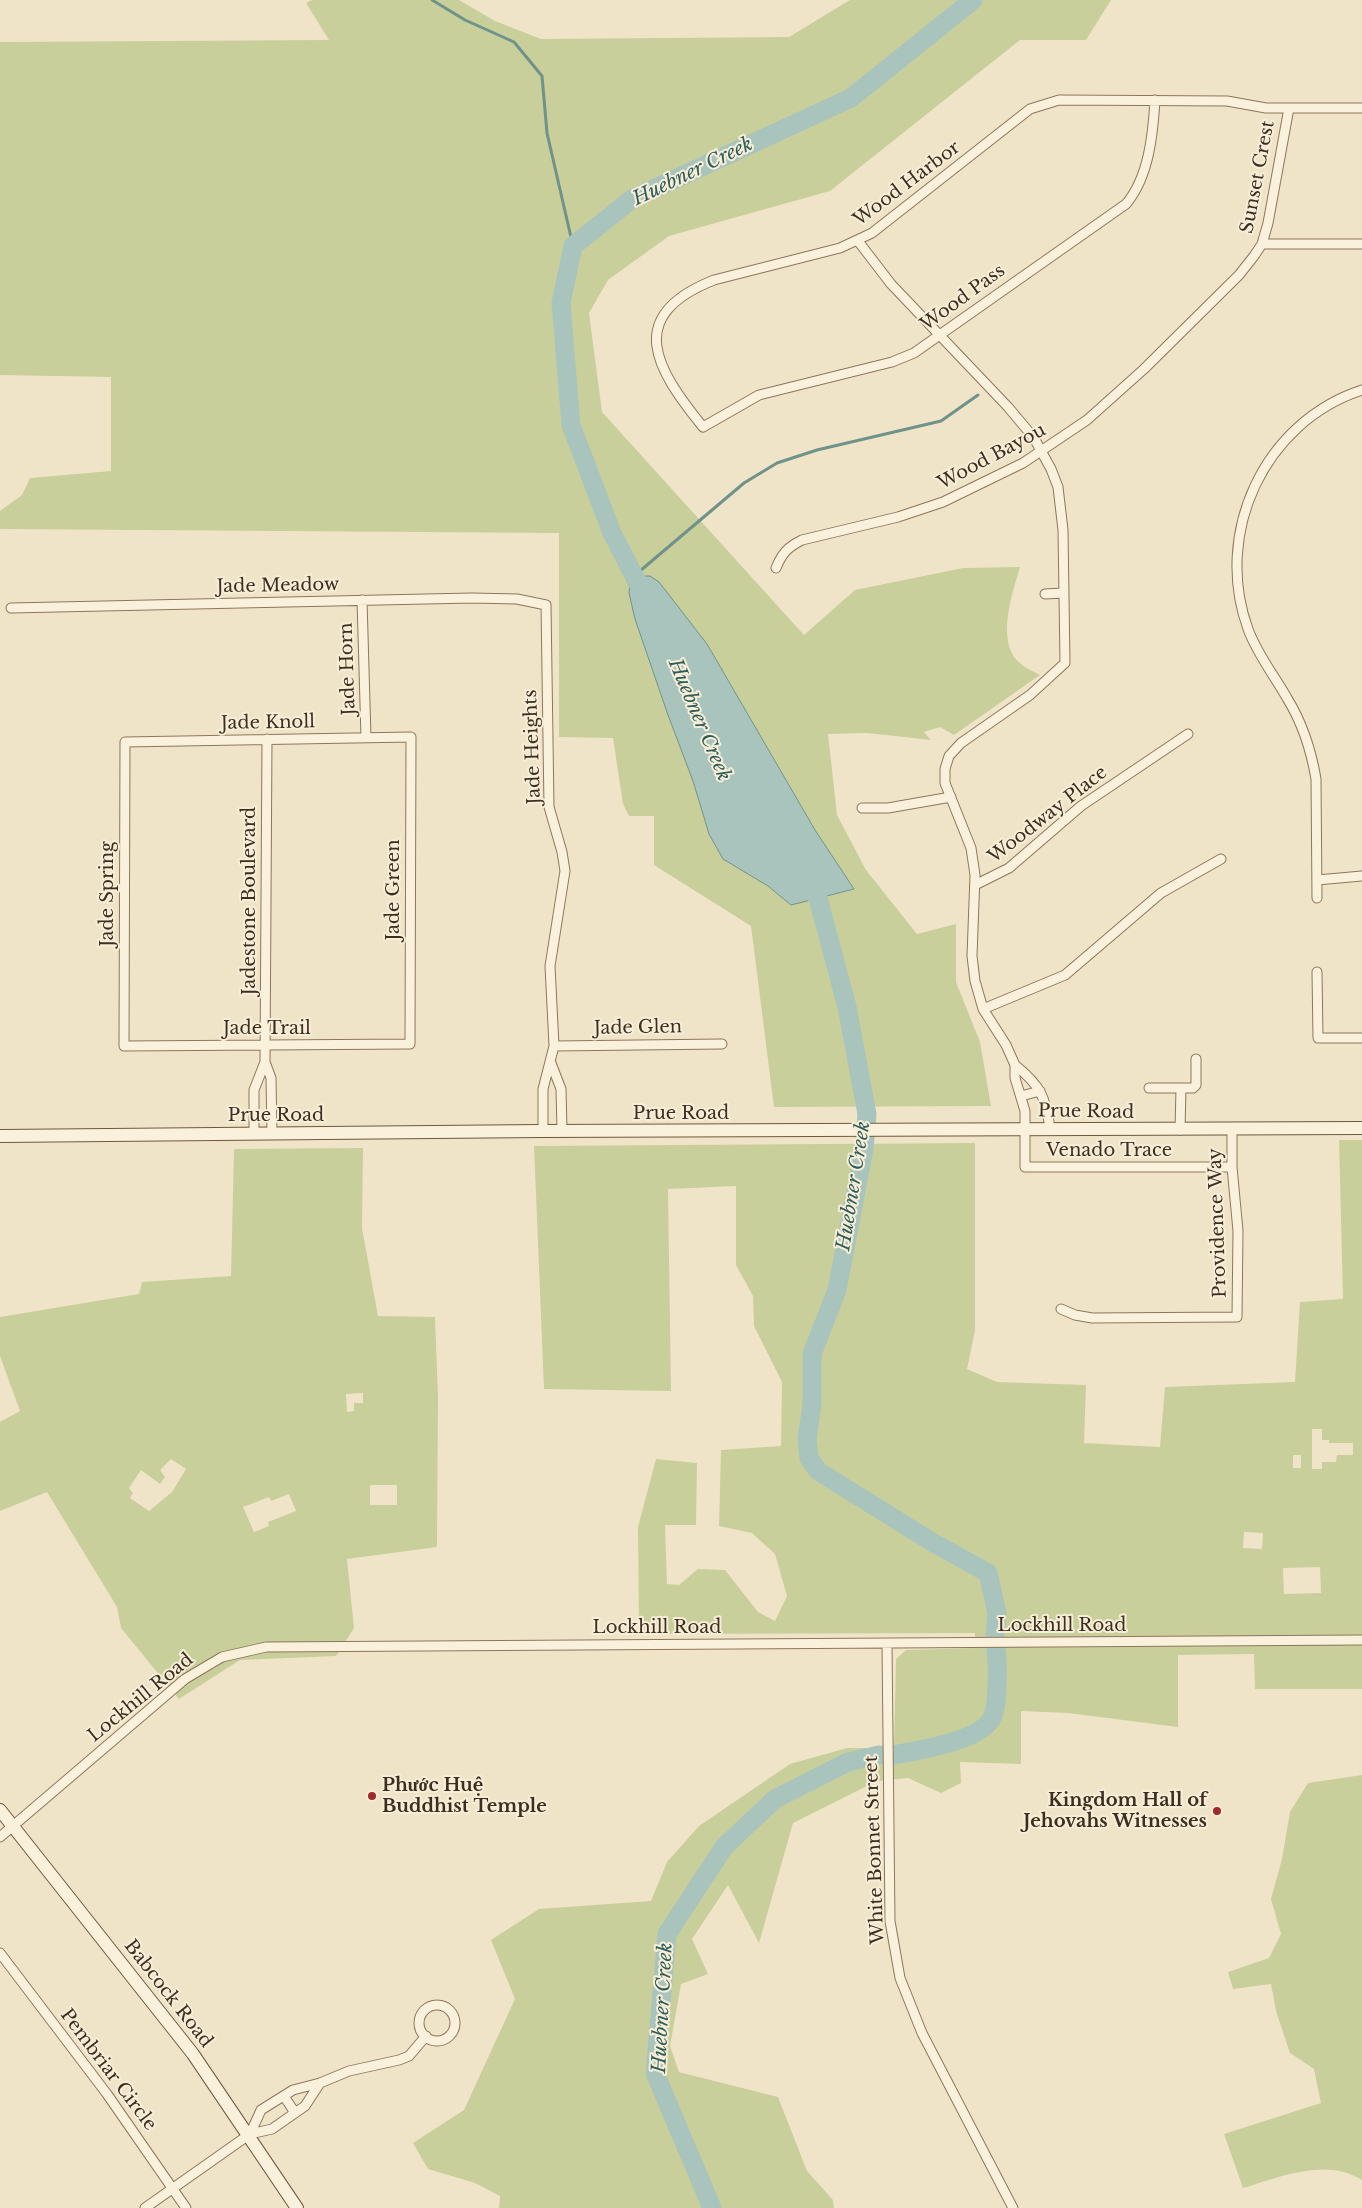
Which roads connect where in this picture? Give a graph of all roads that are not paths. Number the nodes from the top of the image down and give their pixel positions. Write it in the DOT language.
graph roads {
  1 [pos="1155,100"];
  2 [pos="1288,108"];
  3 [pos="1362,108"];
  4 [pos="858,241"];
  5 [pos="1262,244"];
  6 [pos="1362,244"];
  7 [pos="1239,275"];
  8 [pos="939,336"];
  9 [pos="1362,390"];
  10 [pos="703,426"];
  11 [pos="1042,451"];
  12 [pos="776,568"];
  13 [pos="1063,593"];
  14 [pos="1045,594"];
  15 [pos="362,600"];
  16 [pos="546,605"];
  17 [pos="11,608"];
  18 [pos="1188,734"];
  19 [pos="411,737"];
  20 [pos="366,738"];
  21 [pos="267,740"];
  22 [pos="125,742"];
  23 [pos="950,797"];
  24 [pos="862,808"];
  25 [pos="1221,859"];
  26 [pos="1362,876"];
  27 [pos="1317,880"];
  28 [pos="975,885"];
  29 [pos="1317,898"];
  30 [pos="1317,972"];
  31 [pos="983,1009"];
  32 [pos="1362,1038"];
  33 [pos="410,1044"];
  34 [pos="722,1044"];
  35 [pos="265,1045"];
  36 [pos="124,1046"];
  37 [pos="554,1046"];
  38 [pos="1196,1059"];
  39 [pos="265,1062"];
  40 [pos="551,1063"];
  41 [pos="1015,1065"];
  42 [pos="1150,1088"];
  43 [pos="1180,1088"];
  44 [pos="1040,1091"];
  45 [pos="1021,1096"];
  46 [pos="543,1097"];
  47 [pos="561,1097"];
  48 [pos="254,1098"];
  49 [pos="272,1098"];
  50 [pos="1025,1128"];
  51 [pos="1362,1128"];
  52 [pos="1050,1129"];
  53 [pos="1232,1129"];
  54 [pos="1180,1130"];
  55 [pos="543,1131"];
  56 [pos="562,1131"];
  57 [pos="254,1134"];
  58 [pos="272,1134"];
  59 [pos="0,1136"];
  60 [pos="1232,1167"];
  61 [pos="1061,1309"];
  62 [pos="1362,1640"];
  63 [pos="887,1644"];
  64 [pos="0,1810"];
  65 [pos="14,1826"];
  66 [pos="0,1837"];
  67 [pos="0,1953"];
  68 [pos="426,2036"];
  69 [pos="320,2083"];
  70 [pos="284,2096"];
  71 [pos="295,2113"];
  72 [pos="250,2134"];
  73 [pos="172,2187"];
  74 [pos="144,2208"];
  75 [pos="186,2208"];
  76 [pos="297,2208"];
  77 [pos="1013,2208"];
  1 -- 2 [label="street, Wood Harbor"];
  1 -- 4 [label="street, Wood Harbor"];
  1 -- 8 [label="street, Wood Pass"];
  2 -- 3 [label="street, Wood Harbor"];
  2 -- 5 [label="street, Sunset Crest"];
  4 -- 8 [label="street"];
  4 -- 10 [label="street, Wood Harbor"];
  5 -- 6 [label="street"];
  5 -- 7 [label="street, Sunset Crest"];
  7 -- 11 [label="street, Wood Bayou"];
  8 -- 10 [label="street, Wood Pass"];
  8 -- 11 [label="street"];
  9 -- 27 [label="street"];
  11 -- 12 [label="street, Wood Bayou"];
  11 -- 13 [label="street"];
  13 -- 14 [label="street"];
  13 -- 23 [label="street"];
  15 -- 16 [label="street, Jade Meadow"];
  15 -- 17 [label="street, Jade Meadow"];
  15 -- 20 [label="street, Jade Horn"];
  16 -- 37 [label="street, Jade Heights"];
  18 -- 28 [label="street, Woodway Place"];
  19 -- 20 [label="street, Jade Knoll"];
  19 -- 33 [label="street, Jade Green"];
  20 -- 21 [label="street, Jade Knoll"];
  21 -- 22 [label="street, Jade Knoll"];
  21 -- 35 [label="street, Jadestone Boulevard"];
  22 -- 36 [label="street, Jade Spring"];
  23 -- 24 [label="street"];
  23 -- 28 [label="street"];
  25 -- 31 [label="street"];
  26 -- 27 [label="street"];
  27 -- 29 [label="street"];
  28 -- 31 [label="street"];
  30 -- 32 [label="street"];
  31 -- 41 [label="street"];
  33 -- 35 [label="street, Jade Trail"];
  34 -- 37 [label="street, Jade Glen"];
  35 -- 36 [label="street, Jade Trail"];
  35 -- 39 [label="street, Jadestone Boulevard"];
  37 -- 40 [label="street, Jade Heights"];
  38 -- 43 [label="street"];
  39 -- 48 [label="street, Jadestone Boulevard"];
  39 -- 49 [label="street, Jadestone Boulevard"];
  40 -- 46 [label="street, Jade Heights"];
  40 -- 47 [label="street, Jade Heights"];
  41 -- 44 [label="street"];
  41 -- 45 [label="street"];
  42 -- 43 [label="street"];
  43 -- 54 [label="street"];
  44 -- 45 [label="street"];
  44 -- 52 [label="street"];
  45 -- 50 [label="street"];
  46 -- 47 [label="street"];
  46 -- 55 [label="street, Jade Heights"];
  47 -- 56 [label="street, Jade Heights"];
  48 -- 49 [label="street"];
  48 -- 57 [label="street, Jadestone Boulevard"];
  49 -- 58 [label="street, Jadestone Boulevard"];
  50 -- 52 [label="main road, Prue Road"];
  50 -- 56 [label="main road, Prue Road"];
  50 -- 60 [label="street, Venado Trace"];
  51 -- 53 [label="main road, Prue Road"];
  52 -- 54 [label="main road, Prue Road"];
  53 -- 54 [label="main road, Prue Road"];
  53 -- 60 [label="street, Providence Way"];
  55 -- 56 [label="main road, Prue Road"];
  55 -- 58 [label="main road, Prue Road"];
  57 -- 58 [label="main road, Prue Road"];
  57 -- 59 [label="main road, Prue Road"];
  60 -- 61 [label="street, Providence Way"];
  62 -- 63 [label="street, Lockhill Road"];
  63 -- 65 [label="street, Lockhill Road"];
  63 -- 77 [label="street, White Bonnet Street"];
  64 -- 65 [label="main road, Babcock Road"];
  65 -- 66 [label="street, Lockhill Road"];
  65 -- 72 [label="main road, Babcock Road"];
  67 -- 73 [label="street, Pembriar Circle"];
  68 -- 68 [label="street"];
  68 -- 69 [label="street"];
  69 -- 70 [label="street"];
  69 -- 71 [label="street"];
  70 -- 71 [label="street"];
  70 -- 72 [label="street"];
  71 -- 72 [label="street"];
  72 -- 73 [label="street"];
  72 -- 76 [label="main road, Babcock Road"];
  73 -- 74 [label="street"];
  73 -- 75 [label="street, Pembriar Circle"];
}
